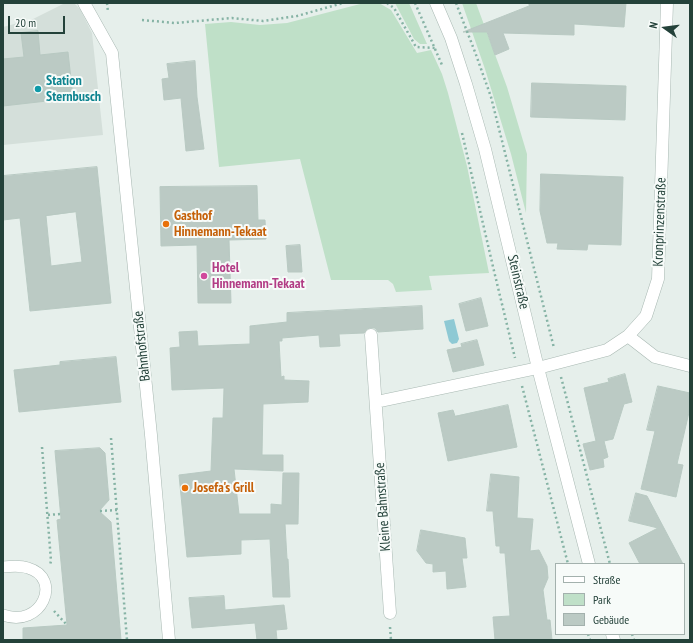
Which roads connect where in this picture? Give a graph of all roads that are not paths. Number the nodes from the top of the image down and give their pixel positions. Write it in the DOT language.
graph roads {
  1 [pos="84,3"];
  2 [pos="436,3"];
  3 [pos="667,3"];
  4 [pos="371,335"];
  5 [pos="628,336"];
  6 [pos="690,366"];
  7 [pos="538,368"];
  8 [pos="376,402"];
  9 [pos="590,563"];
  10 [pos="3,566"];
  11 [pos="390,613"];
  12 [pos="3,615"];
  13 [pos="168,640"];
  1 -- 13 [label="street, Bahnhofstraße"];
  2 -- 7 [label="street, Steinstraße"];
  3 -- 5 [label="street, Kronprinzenstraße"];
  4 -- 8 [label="street, Kleine Bahnstraße"];
  5 -- 6 [label="street"];
  5 -- 7 [label="street, Kronprinzenstraße"];
  7 -- 8 [label="street"];
  7 -- 9 [label="street, Steinstraße"];
  8 -- 11 [label="street, Kleine Bahnstraße"];
  10 -- 12 [label="lane"];
}
